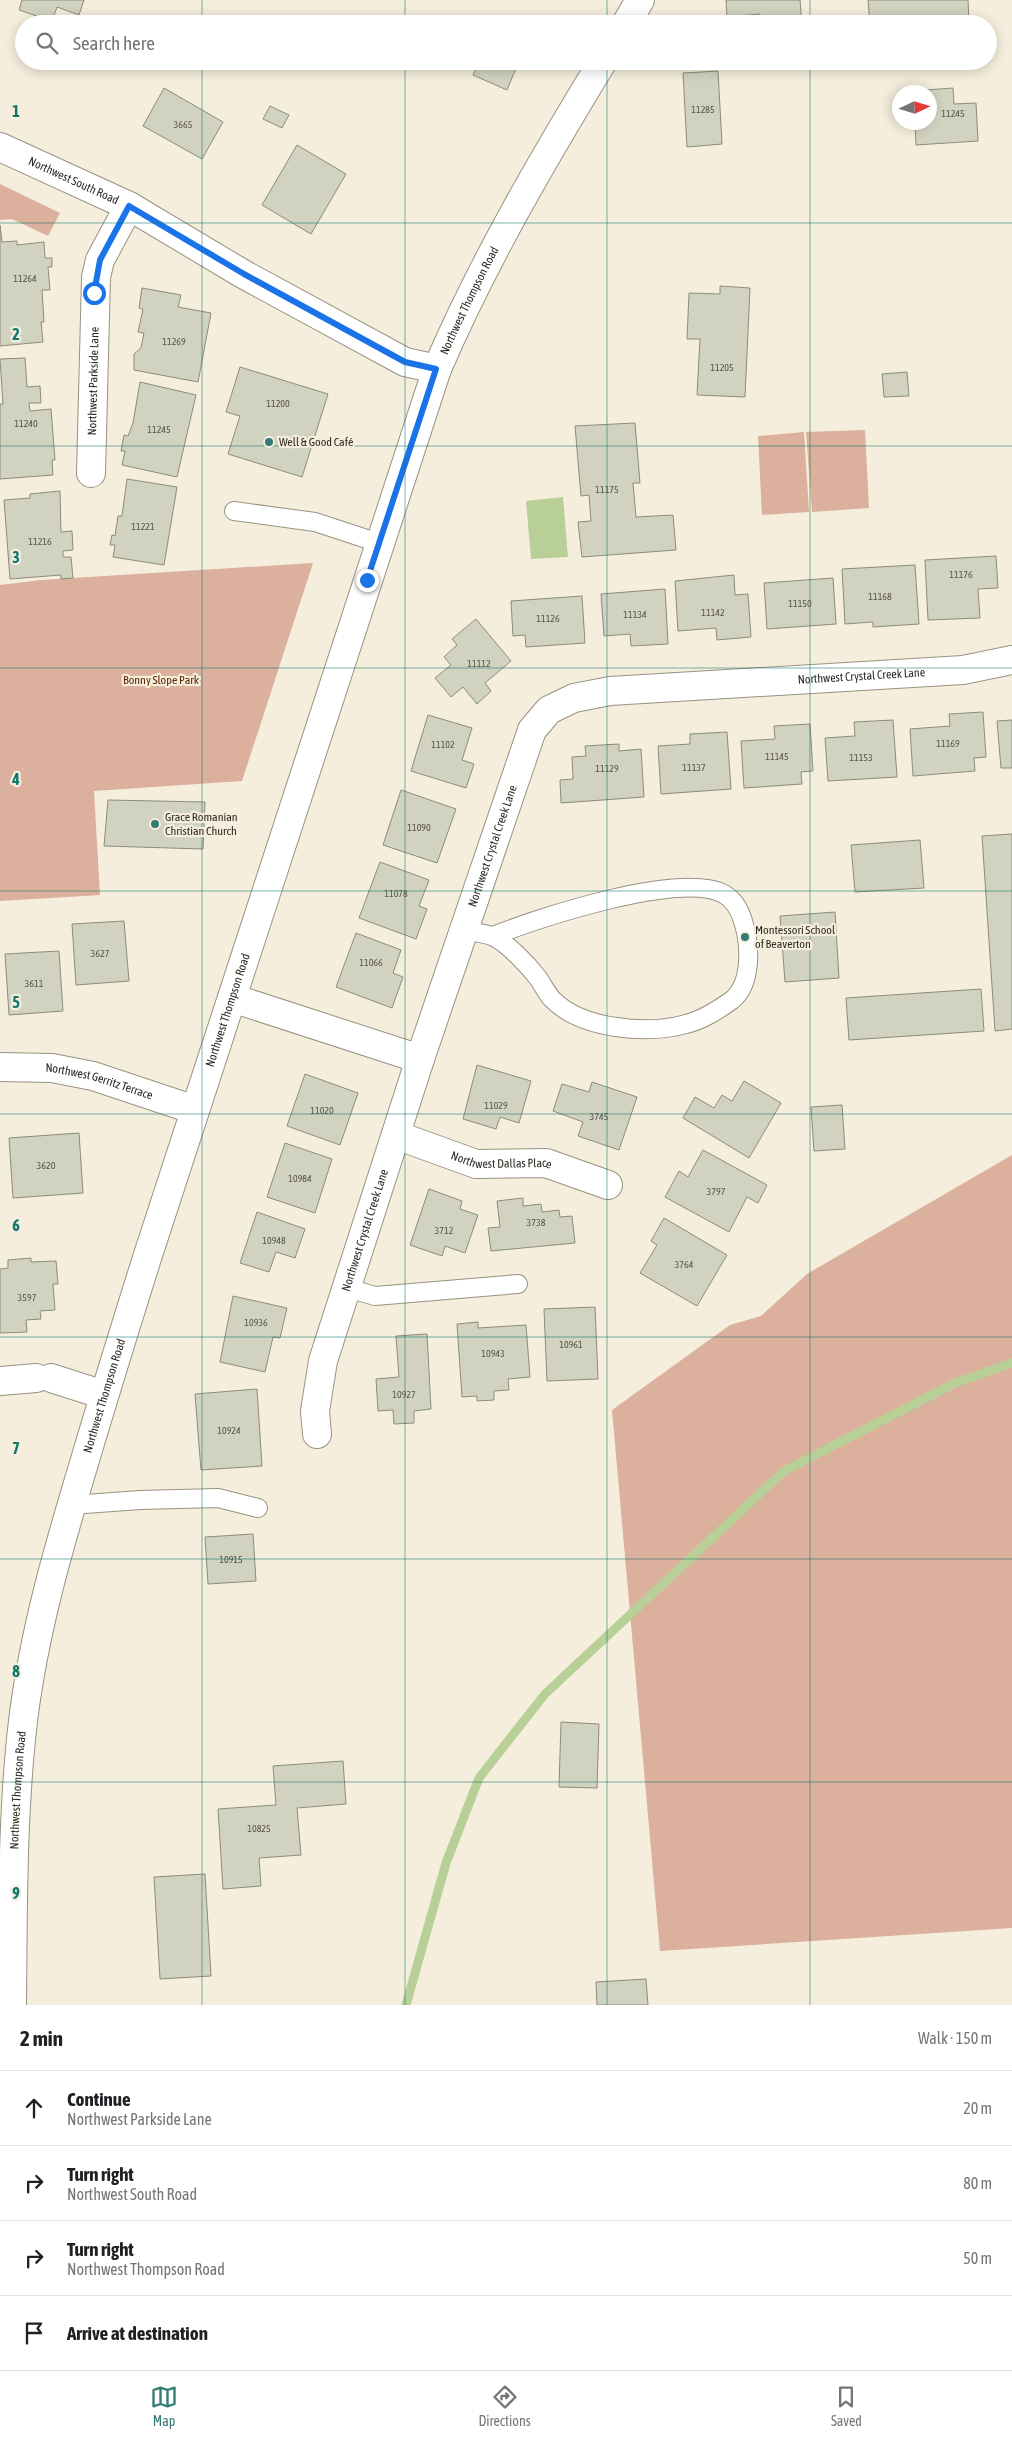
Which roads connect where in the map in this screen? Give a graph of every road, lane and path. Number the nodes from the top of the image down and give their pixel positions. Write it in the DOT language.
graph roads {
  1 [pos="640,0"];
  2 [pos="631,15"];
  3 [pos="598,70"];
  4 [pos="0,147"];
  5 [pos="129,206"];
  6 [pos="436,369"];
  7 [pos="92,473"];
  8 [pos="234,511"];
  9 [pos="378,543"];
  10 [pos="1012,660"];
  11 [pos="464,930"];
  12 [pos="493,936"];
  13 [pos="232,998"];
  14 [pos="420,1059"];
  15 [pos="0,1067"];
  16 [pos="195,1110"];
  17 [pos="396,1135"];
  18 [pos="608,1185"];
  19 [pos="518,1284"];
  20 [pos="347,1288"];
  21 [pos="0,1381"];
  22 [pos="104,1396"];
  23 [pos="317,1434"];
  24 [pos="71,1505"];
  25 [pos="258,1508"];
  26 [pos="12,2005"];
  1 -- 2 [label="street"];
  3 -- 6 [label="street, Northwest Thompson Road"];
  4 -- 5 [label="street, Northwest South Road"];
  5 -- 6 [label="street, Northwest South Road"];
  5 -- 7 [label="street, Northwest Parkside Lane"];
  6 -- 9 [label="street, Northwest Thompson Road"];
  8 -- 9 [label="lane"];
  9 -- 13 [label="street, Northwest Thompson Road"];
  10 -- 11 [label="street, Northwest Crystal Creek Lane"];
  11 -- 12 [label="lane"];
  11 -- 14 [label="street, Northwest Crystal Creek Lane"];
  12 -- 12 [label="lane"];
  13 -- 14 [label="street"];
  13 -- 16 [label="street, Northwest Thompson Road"];
  14 -- 17 [label="street, Northwest Crystal Creek Lane"];
  15 -- 16 [label="street, Northwest Gerritz Terrace"];
  16 -- 22 [label="street, Northwest Thompson Road"];
  17 -- 18 [label="street, Northwest Dallas Place"];
  17 -- 20 [label="street, Northwest Crystal Creek Lane"];
  19 -- 20 [label="lane"];
  20 -- 23 [label="street, Northwest Crystal Creek Lane"];
  21 -- 22 [label="street"];
  22 -- 24 [label="street, Northwest Thompson Road"];
  24 -- 25 [label="lane"];
  24 -- 26 [label="street, Northwest Thompson Road"];
}
